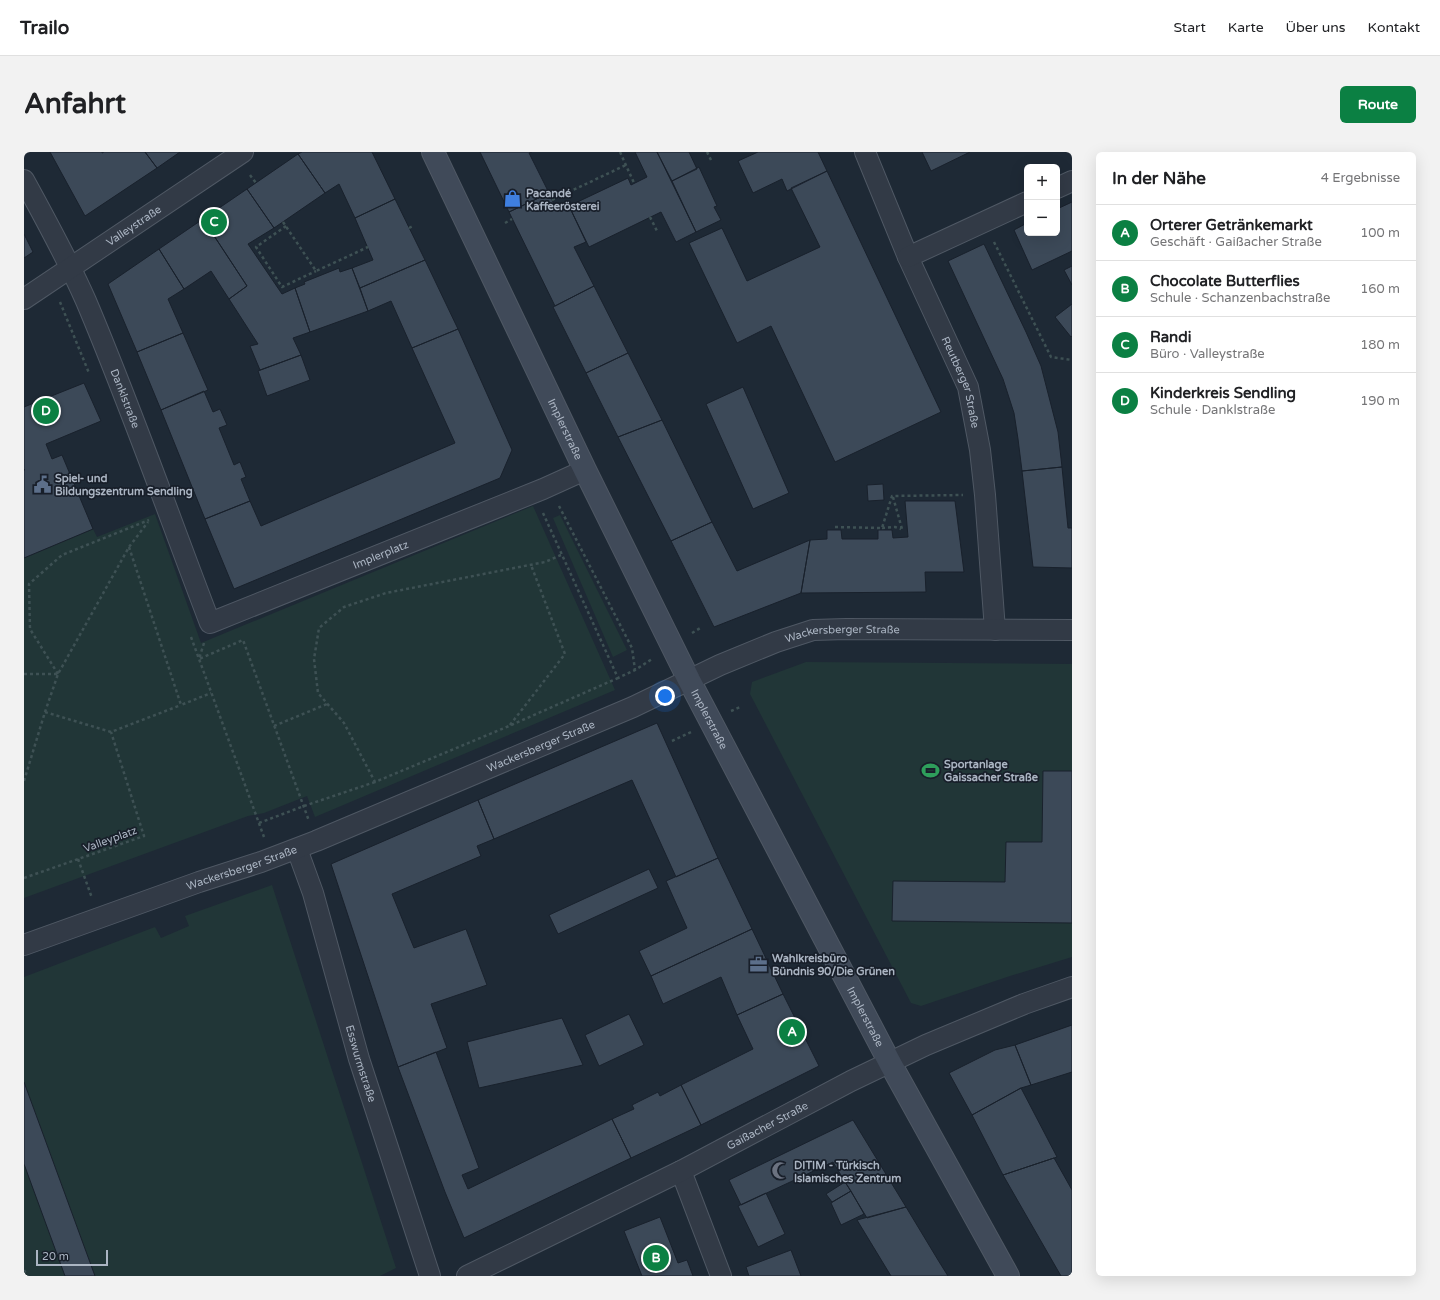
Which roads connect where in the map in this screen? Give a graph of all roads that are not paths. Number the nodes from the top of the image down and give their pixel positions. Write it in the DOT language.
graph roads {
  1 [pos="243,152"];
  2 [pos="433,152"];
  3 [pos="865,152"];
  4 [pos="24,180"];
  5 [pos="1072,181"];
  6 [pos="1060,187"];
  7 [pos="1024,203"];
  8 [pos="908,257"];
  9 [pos="70,268"];
  10 [pos="24,299"];
  11 [pos="585,470"];
  12 [pos="210,623"];
  13 [pos="995,630"];
  14 [pos="1072,630"];
  15 [pos="689,680"];
  16 [pos="298,849"];
  17 [pos="24,946"];
  18 [pos="1072,987"];
  19 [pos="890,1063"];
  20 [pos="681,1171"];
  21 [pos="430,1276"];
  22 [pos="467,1276"];
  23 [pos="721,1276"];
  24 [pos="1008,1276"];
  1 -- 9 [label="street, Valleystraße"];
  2 -- 11 [label="main road, Implerstraße"];
  3 -- 8 [label="street, Reutberger Straße"];
  4 -- 9 [label="street, Danklstraße"];
  5 -- 6 [label="street"];
  7 -- 8 [label="street"];
  8 -- 13 [label="street, Reutberger Straße"];
  9 -- 10 [label="street, Valleystraße"];
  9 -- 12 [label="street, Danklstraße"];
  11 -- 12 [label="street, Implerplatz"];
  11 -- 15 [label="main road, Implerstraße"];
  13 -- 14 [label="street, Wackersberger Straße"];
  13 -- 15 [label="street, Wackersberger Straße"];
  15 -- 16 [label="street, Wackersberger Straße"];
  15 -- 19 [label="main road, Implerstraße"];
  16 -- 17 [label="street, Wackersberger Straße"];
  16 -- 21 [label="street, Esswurmstraße"];
  18 -- 19 [label="street, Gaißacher Straße"];
  19 -- 20 [label="street, Gaißacher Straße"];
  19 -- 24 [label="main road, Implerstraße"];
  20 -- 22 [label="street, Gaißacher Straße"];
  20 -- 23 [label="street"];
}
